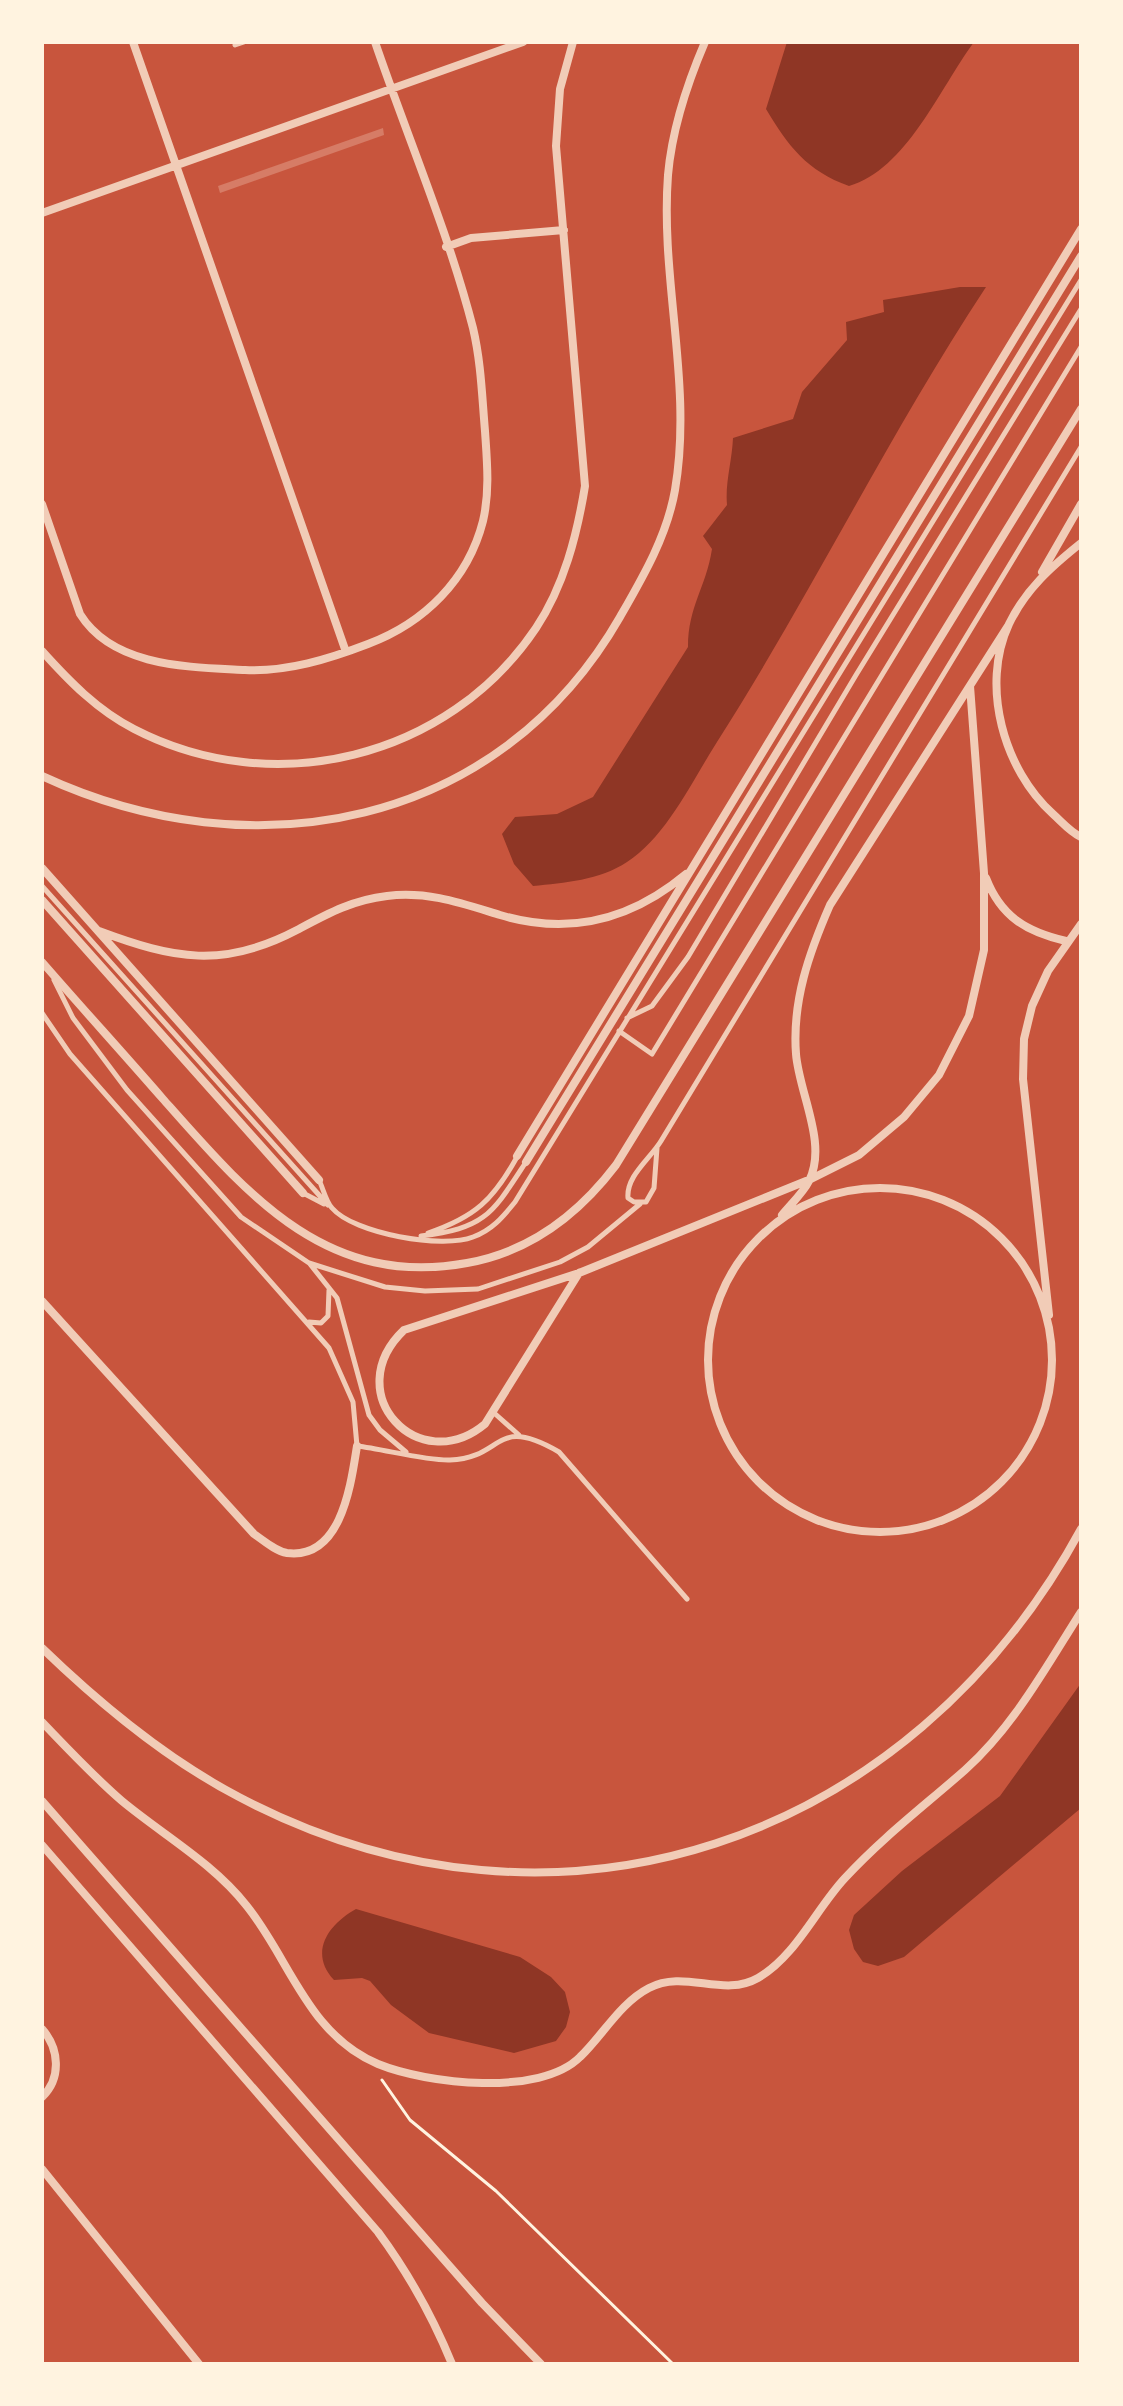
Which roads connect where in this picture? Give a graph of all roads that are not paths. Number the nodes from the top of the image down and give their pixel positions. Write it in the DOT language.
graph roads {
  1 [pos="133,42"];
  2 [pos="244,42"];
  3 [pos="375,42"];
  4 [pos="523,42"];
  5 [pos="573,42"];
  6 [pos="705,42"];
  7 [pos="235,45"];
  8 [pos="391,90"];
  9 [pos="176,166"];
  10 [pos="42,213"];
  11 [pos="1081,229"];
  12 [pos="564,230"];
  13 [pos="446,247"];
  14 [pos="1081,256"];
  15 [pos="1081,280"];
  16 [pos="1081,309"];
  17 [pos="1081,347"];
  18 [pos="1081,409"];
  19 [pos="1081,447"];
  20 [pos="42,504"];
  21 [pos="1081,504"];
  22 [pos="1081,543"];
  23 [pos="1039,576"];
  24 [pos="1008,626"];
  25 [pos="42,651"];
  26 [pos="346,652"];
  27 [pos="970,686"];
  28 [pos="42,776"];
  29 [pos="1081,837"];
  30 [pos="42,868"];
  31 [pos="693,868"];
  32 [pos="984,873"];
  33 [pos="42,886"];
  34 [pos="42,900"];
  35 [pos="1081,924"];
  36 [pos="99,931"];
  37 [pos="1066,941"];
  38 [pos="42,962"];
  39 [pos="50,972"];
  40 [pos="42,1013"];
  41 [pos="626,1019"];
  42 [pos="619,1031"];
  43 [pos="657,1148"];
  44 [pos="517,1156"];
  45 [pos="526,1162"];
  46 [pos="811,1179"];
  47 [pos="319,1180"];
  48 [pos="303,1193"];
  49 [pos="640,1204"];
  50 [pos="332,1208"];
  51 [pos="779,1218"];
  52 [pos="416,1237"];
  53 [pos="309,1263"];
  54 [pos="579,1273"];
  55 [pos="329,1289"];
  56 [pos="42,1301"];
  57 [pos="309,1322"];
  58 [pos="1051,1330"];
  59 [pos="493,1412"];
  60 [pos="520,1436"];
  61 [pos="357,1446"];
  62 [pos="406,1452"];
  63 [pos="1081,1529"];
  64 [pos="687,1599"];
  65 [pos="1081,1612"];
  66 [pos="42,1648"];
  67 [pos="42,1722"];
  68 [pos="42,1801"];
  69 [pos="42,1845"];
  70 [pos="42,2029"];
  71 [pos="42,2097"];
  72 [pos="42,2169"];
  73 [pos="199,2364"];
  74 [pos="452,2364"];
  75 [pos="541,2364"];
  1 -- 9 [label="street"];
  2 -- 7 [label="lane"];
  3 -- 8 [label="street"];
  4 -- 8 [label="street"];
  5 -- 12 [label="street"];
  6 -- 28 [label="street"];
  8 -- 9 [label="street"];
  8 -- 13 [label="street"];
  9 -- 10 [label="street"];
  9 -- 26 [label="street"];
  11 -- 31 [label="street"];
  12 -- 13 [label="street"];
  12 -- 25 [label="street"];
  13 -- 26 [label="street"];
  14 -- 45 [label="street"];
  15 -- 41 [label="lane"];
  16 -- 41 [label="lane"];
  17 -- 42 [label="lane"];
  18 -- 39 [label="street"];
  19 -- 43 [label="lane"];
  20 -- 26 [label="street"];
  21 -- 23 [label="street"];
  22 -- 23 [label="street"];
  23 -- 24 [label="street"];
  24 -- 27 [label="street"];
  24 -- 29 [label="street"];
  27 -- 32 [label="street"];
  27 -- 46 [label="street"];
  30 -- 36 [label="street"];
  31 -- 36 [label="street"];
  31 -- 44 [label="street"];
  32 -- 37 [label="street"];
  32 -- 46 [label="street"];
  33 -- 50 [label="lane"];
  34 -- 48 [label="street"];
  35 -- 37 [label="street"];
  36 -- 47 [label="street"];
  37 -- 58 [label="street"];
  38 -- 39 [label="street"];
  39 -- 53 [label="lane"];
  40 -- 57 [label="lane"];
  41 -- 42 [label="lane"];
  42 -- 52 [label="lane"];
  43 -- 49 [label="lane"];
  43 -- 49 [label="lane"];
  44 -- 52 [label="lane"];
  45 -- 52 [label="lane"];
  46 -- 51 [label="street"];
  46 -- 54 [label="street"];
  47 -- 50 [label="lane"];
  48 -- 50 [label="lane"];
  49 -- 53 [label="lane"];
  50 -- 52 [label="lane"];
  51 -- 58 [label="street"];
  51 -- 58 [label="street"];
  53 -- 55 [label="lane"];
  54 -- 59 [label="street"];
  54 -- 59 [label="street"];
  55 -- 57 [label="lane"];
  55 -- 62 [label="lane"];
  56 -- 61 [label="street"];
  57 -- 61 [label="lane"];
  59 -- 60 [label="lane"];
  60 -- 62 [label="lane"];
  60 -- 64 [label="lane"];
  61 -- 62 [label="lane"];
  63 -- 66 [label="street"];
  65 -- 67 [label="street"];
  68 -- 75 [label="street"];
  69 -- 74 [label="street"];
  70 -- 71 [label="street"];
  72 -- 73 [label="street"];
}
